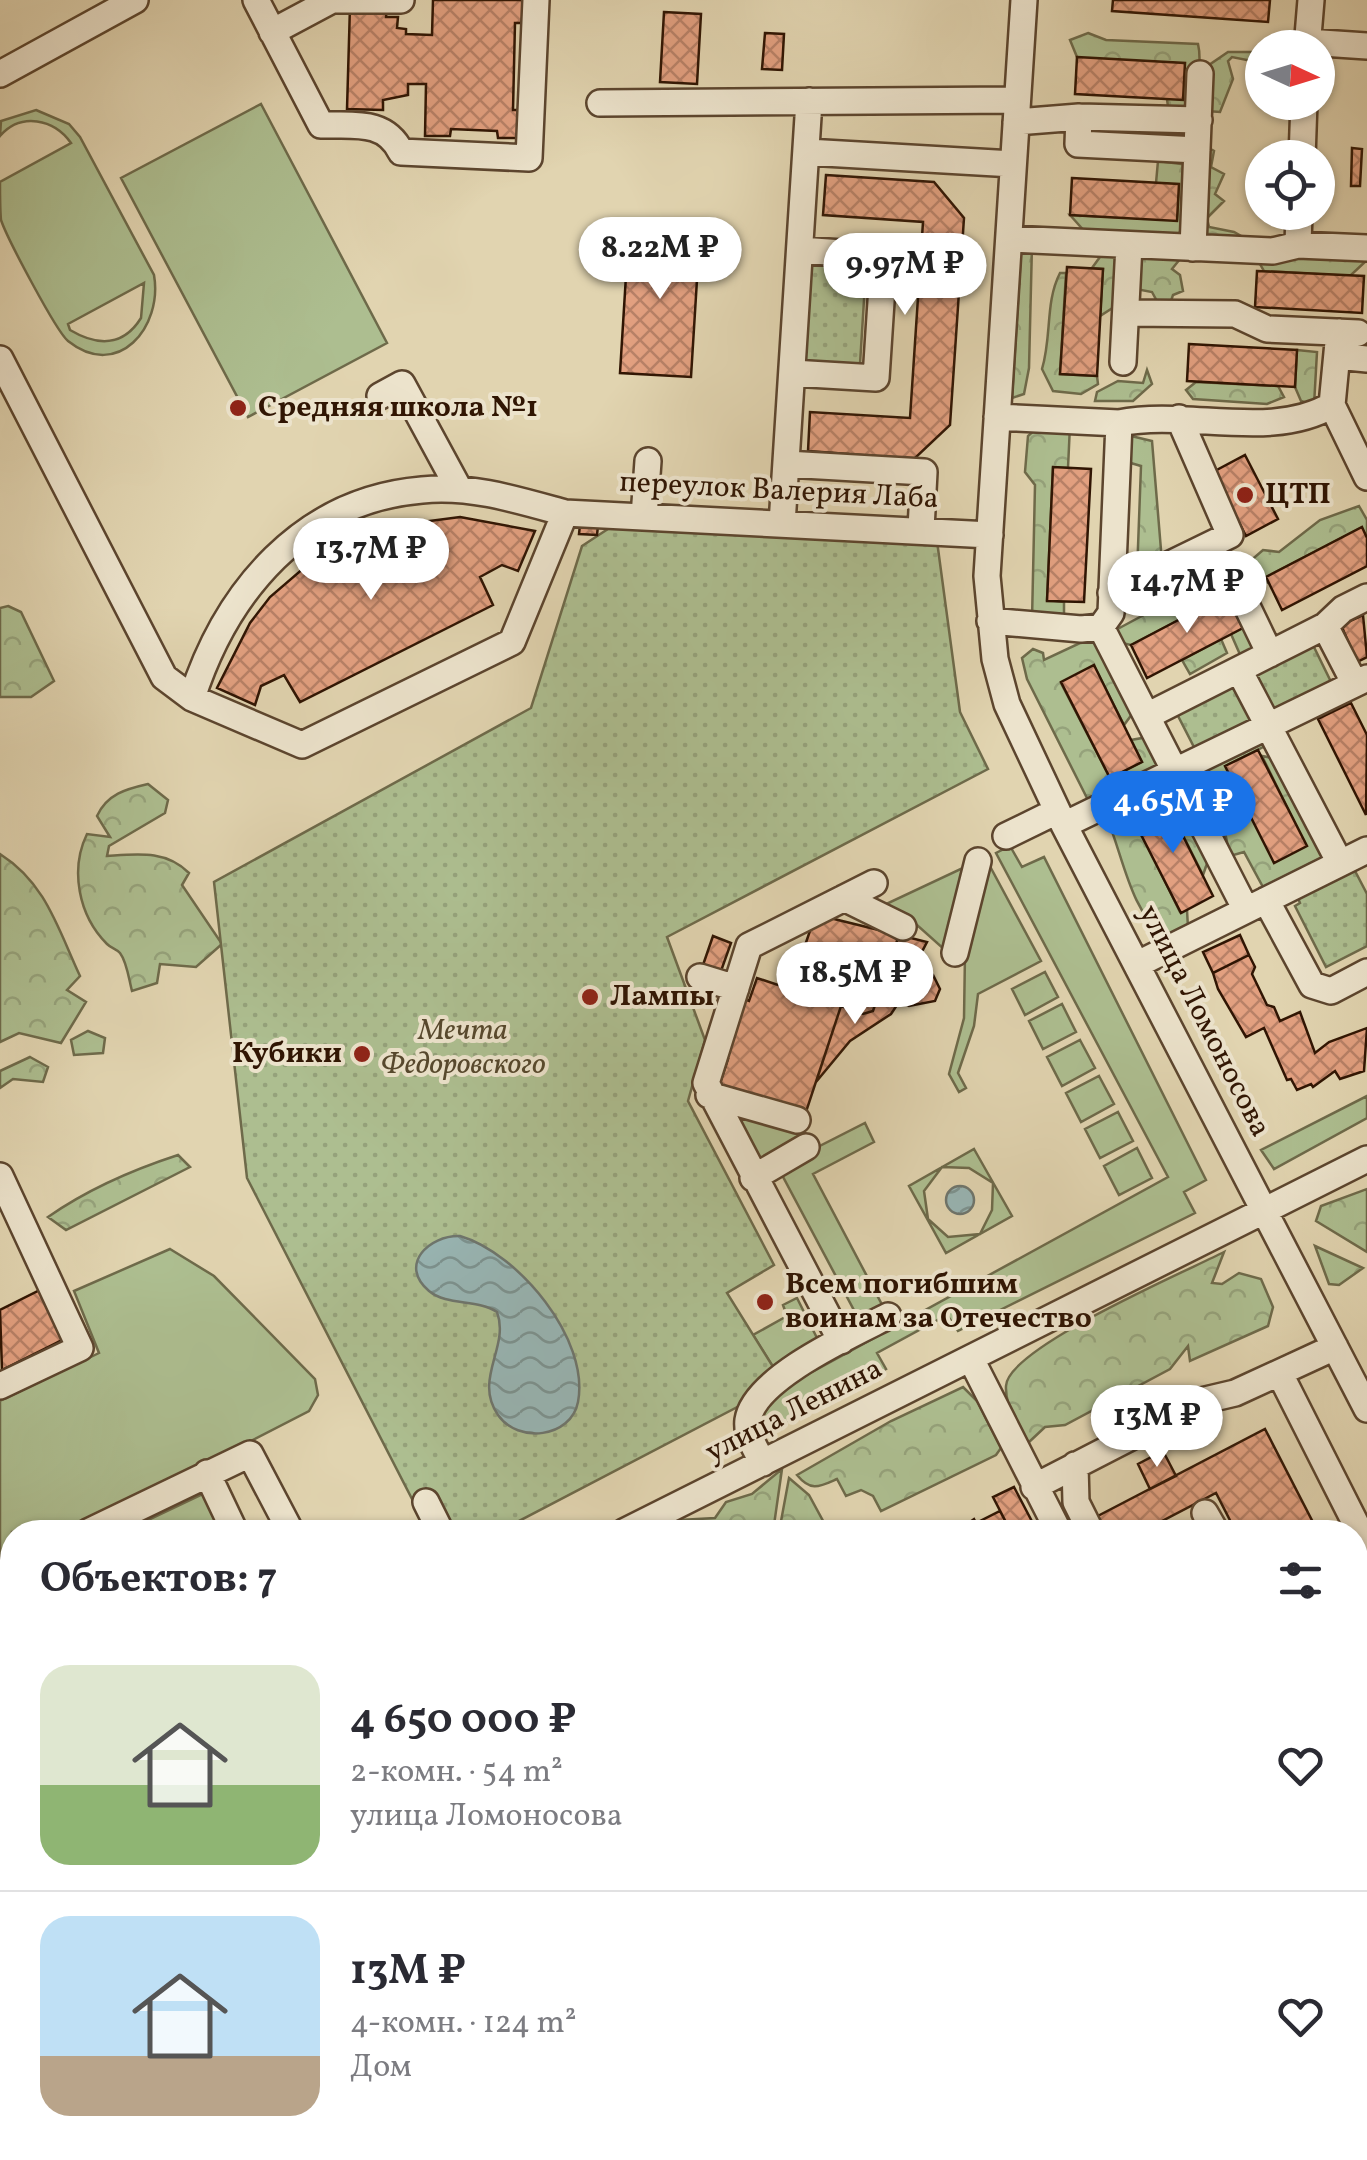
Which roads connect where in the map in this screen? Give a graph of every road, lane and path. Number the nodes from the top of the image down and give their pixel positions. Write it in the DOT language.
graph roads {
  1 [pos="135,0"];
  2 [pos="256,0"];
  3 [pos="401,0"];
  4 [pos="536,0"];
  5 [pos="1024,0"];
  6 [pos="1310,0"];
  7 [pos="1308,30"];
  8 [pos="272,32"];
  9 [pos="1335,45"];
  10 [pos="1367,46"];
  11 [pos="0,74"];
  12 [pos="1200,74"];
  13 [pos="809,102"];
  14 [pos="600,103"];
  15 [pos="1017,111"];
  16 [pos="1079,116"];
  17 [pos="1198,120"];
  18 [pos="1198,150"];
  19 [pos="807,152"];
  20 [pos="1013,164"];
  21 [pos="1298,230"];
  22 [pos="1009,239"];
  23 [pos="1129,244"];
  24 [pos="1298,245"];
  25 [pos="1194,248"];
  26 [pos="1367,248"];
  27 [pos="800,250"];
  28 [pos="1126,313"];
  29 [pos="1344,340"];
  30 [pos="0,359"];
  31 [pos="1367,359"];
  32 [pos="1123,362"];
  33 [pos="792,373"];
  34 [pos="380,396"];
  35 [pos="1332,404"];
  36 [pos="996,417"];
  37 [pos="1179,418"];
  38 [pos="1119,422"];
  39 [pos="648,460"];
  40 [pos="786,464"];
  41 [pos="1367,477"];
  42 [pos="459,490"];
  43 [pos="565,513"];
  44 [pos="644,517"];
  45 [pos="782,524"];
  46 [pos="922,529"];
  47 [pos="990,534"];
  48 [pos="1112,593"];
  49 [pos="1367,597"];
  50 [pos="1243,598"];
  51 [pos="990,621"];
  52 [pos="1325,626"];
  53 [pos="1101,627"];
  54 [pos="1270,654"];
  55 [pos="1238,670"];
  56 [pos="1364,680"];
  57 [pos="192,698"];
  58 [pos="1146,716"];
  59 [pos="1268,726"];
  60 [pos="1175,771"];
  61 [pos="1060,818"];
  62 [pos="1006,836"];
  63 [pos="1358,860"];
  64 [pos="978,861"];
  65 [pos="874,883"];
  66 [pos="844,898"];
  67 [pos="1256,905"];
  68 [pos="903,927"];
  69 [pos="955,953"];
  70 [pos="1138,964"];
  71 [pos="1367,972"];
  72 [pos="700,977"];
  73 [pos="736,988"];
  74 [pos="709,1095"];
  75 [pos="797,1120"];
  76 [pos="806,1147"];
  77 [pos="1367,1159"];
  78 [pos="0,1176"];
  79 [pos="754,1178"];
  80 [pos="1264,1210"];
  81 [pos="888,1316"];
  82 [pos="841,1340"];
  83 [pos="1335,1347"];
  84 [pos="971,1359"];
  85 [pos="1280,1374"];
  86 [pos="0,1386"];
  87 [pos="1367,1410"];
  88 [pos="764,1463"];
  89 [pos="1076,1465"];
  90 [pos="207,1473"];
  91 [pos="1034,1487"];
  92 [pos="426,1502"];
  93 [pos="112,1520"];
  94 [pos="229,1520"];
  95 [pos="285,1520"];
  96 [pos="435,1520"];
  97 [pos="652,1520"];
  98 [pos="1052,1520"];
  99 [pos="1085,1520"];
  100 [pos="1350,1520"];
  1 -- 11 [label="street"];
  2 -- 8 [label="street"];
  3 -- 8 [label="street"];
  4 -- 8 [label="street"];
  5 -- 15 [label="street, улица Ломоносова"];
  6 -- 7 [label="street"];
  9 -- 10 [label="street"];
  12 -- 17 [label="street"];
  13 -- 14 [label="street"];
  13 -- 15 [label="street"];
  13 -- 19 [label="street"];
  15 -- 16 [label="street"];
  15 -- 20 [label="street, улица Ломоносова"];
  16 -- 17 [label="street"];
  16 -- 18 [label="street"];
  17 -- 18 [label="street"];
  18 -- 25 [label="street"];
  19 -- 20 [label="street"];
  19 -- 27 [label="street"];
  20 -- 22 [label="street, улица Ломоносова"];
  21 -- 24 [label="street"];
  22 -- 23 [label="street"];
  22 -- 36 [label="street, улица Ломоносова"];
  23 -- 25 [label="street"];
  23 -- 28 [label="street"];
  24 -- 25 [label="street"];
  24 -- 26 [label="street"];
  27 -- 33 [label="street"];
  27 -- 33 [label="street"];
  28 -- 29 [label="street"];
  28 -- 32 [label="street"];
  29 -- 31 [label="street"];
  29 -- 35 [label="street"];
  30 -- 57 [label="street"];
  33 -- 40 [label="street"];
  34 -- 42 [label="street"];
  35 -- 37 [label="street"];
  35 -- 41 [label="street"];
  36 -- 38 [label="street"];
  36 -- 47 [label="street, улица Ломоносова"];
  37 -- 38 [label="street"];
  37 -- 48 [label="street"];
  38 -- 48 [label="street"];
  39 -- 44 [label="street"];
  40 -- 45 [label="street"];
  40 -- 46 [label="street"];
  42 -- 43 [label="street, переулок Валерия Лаба"];
  42 -- 57 [label="street, переулок Валерия Лаба"];
  43 -- 44 [label="street, переулок Валерия Лаба"];
  43 -- 57 [label="street"];
  44 -- 45 [label="street, переулок Валерия Лаба"];
  45 -- 46 [label="street, переулок Валерия Лаба"];
  46 -- 47 [label="street, переулок Валерия Лаба"];
  47 -- 51 [label="street, улица Ломоносова"];
  48 -- 53 [label="street"];
  49 -- 52 [label="street"];
  50 -- 54 [label="street"];
  51 -- 53 [label="street"];
  51 -- 61 [label="street, улица Ломоносова"];
  52 -- 54 [label="street"];
  52 -- 56 [label="street"];
  53 -- 58 [label="street"];
  54 -- 55 [label="street"];
  55 -- 58 [label="street"];
  55 -- 59 [label="street"];
  56 -- 59 [label="street"];
  58 -- 60 [label="street"];
  59 -- 60 [label="street"];
  59 -- 63 [label="street"];
  60 -- 61 [label="street"];
  60 -- 67 [label="street"];
  61 -- 62 [label="street"];
  61 -- 70 [label="street, улица Ломоносова"];
  63 -- 67 [label="street"];
  64 -- 69 [label="street"];
  65 -- 66 [label="street"];
  66 -- 68 [label="street"];
  66 -- 73 [label="street"];
  67 -- 70 [label="street"];
  67 -- 71 [label="street"];
  70 -- 80 [label="street, улица Ломоносова"];
  72 -- 73 [label="street"];
  73 -- 74 [label="street"];
  74 -- 75 [label="street"];
  74 -- 79 [label="street"];
  76 -- 79 [label="street"];
  77 -- 80 [label="street, улица Ленина"];
  78 -- 86 [label="street"];
  79 -- 82 [label="street"];
  80 -- 83 [label="street, улица Ломоносова"];
  80 -- 84 [label="street, улица Ленина"];
  81 -- 82 [label="street"];
  82 -- 88 [label="street"];
  83 -- 85 [label="street"];
  83 -- 87 [label="street, улица Ломоносова"];
  84 -- 88 [label="street, улица Ленина"];
  84 -- 91 [label="street"];
  85 -- 89 [label="street"];
  85 -- 100 [label="street"];
  88 -- 97 [label="street, улица Ленина"];
  89 -- 91 [label="street"];
  89 -- 99 [label="street"];
  90 -- 93 [label="street"];
  90 -- 94 [label="street"];
  90 -- 95 [label="street"];
  91 -- 98 [label="street"];
  92 -- 96 [label="street"];
}
